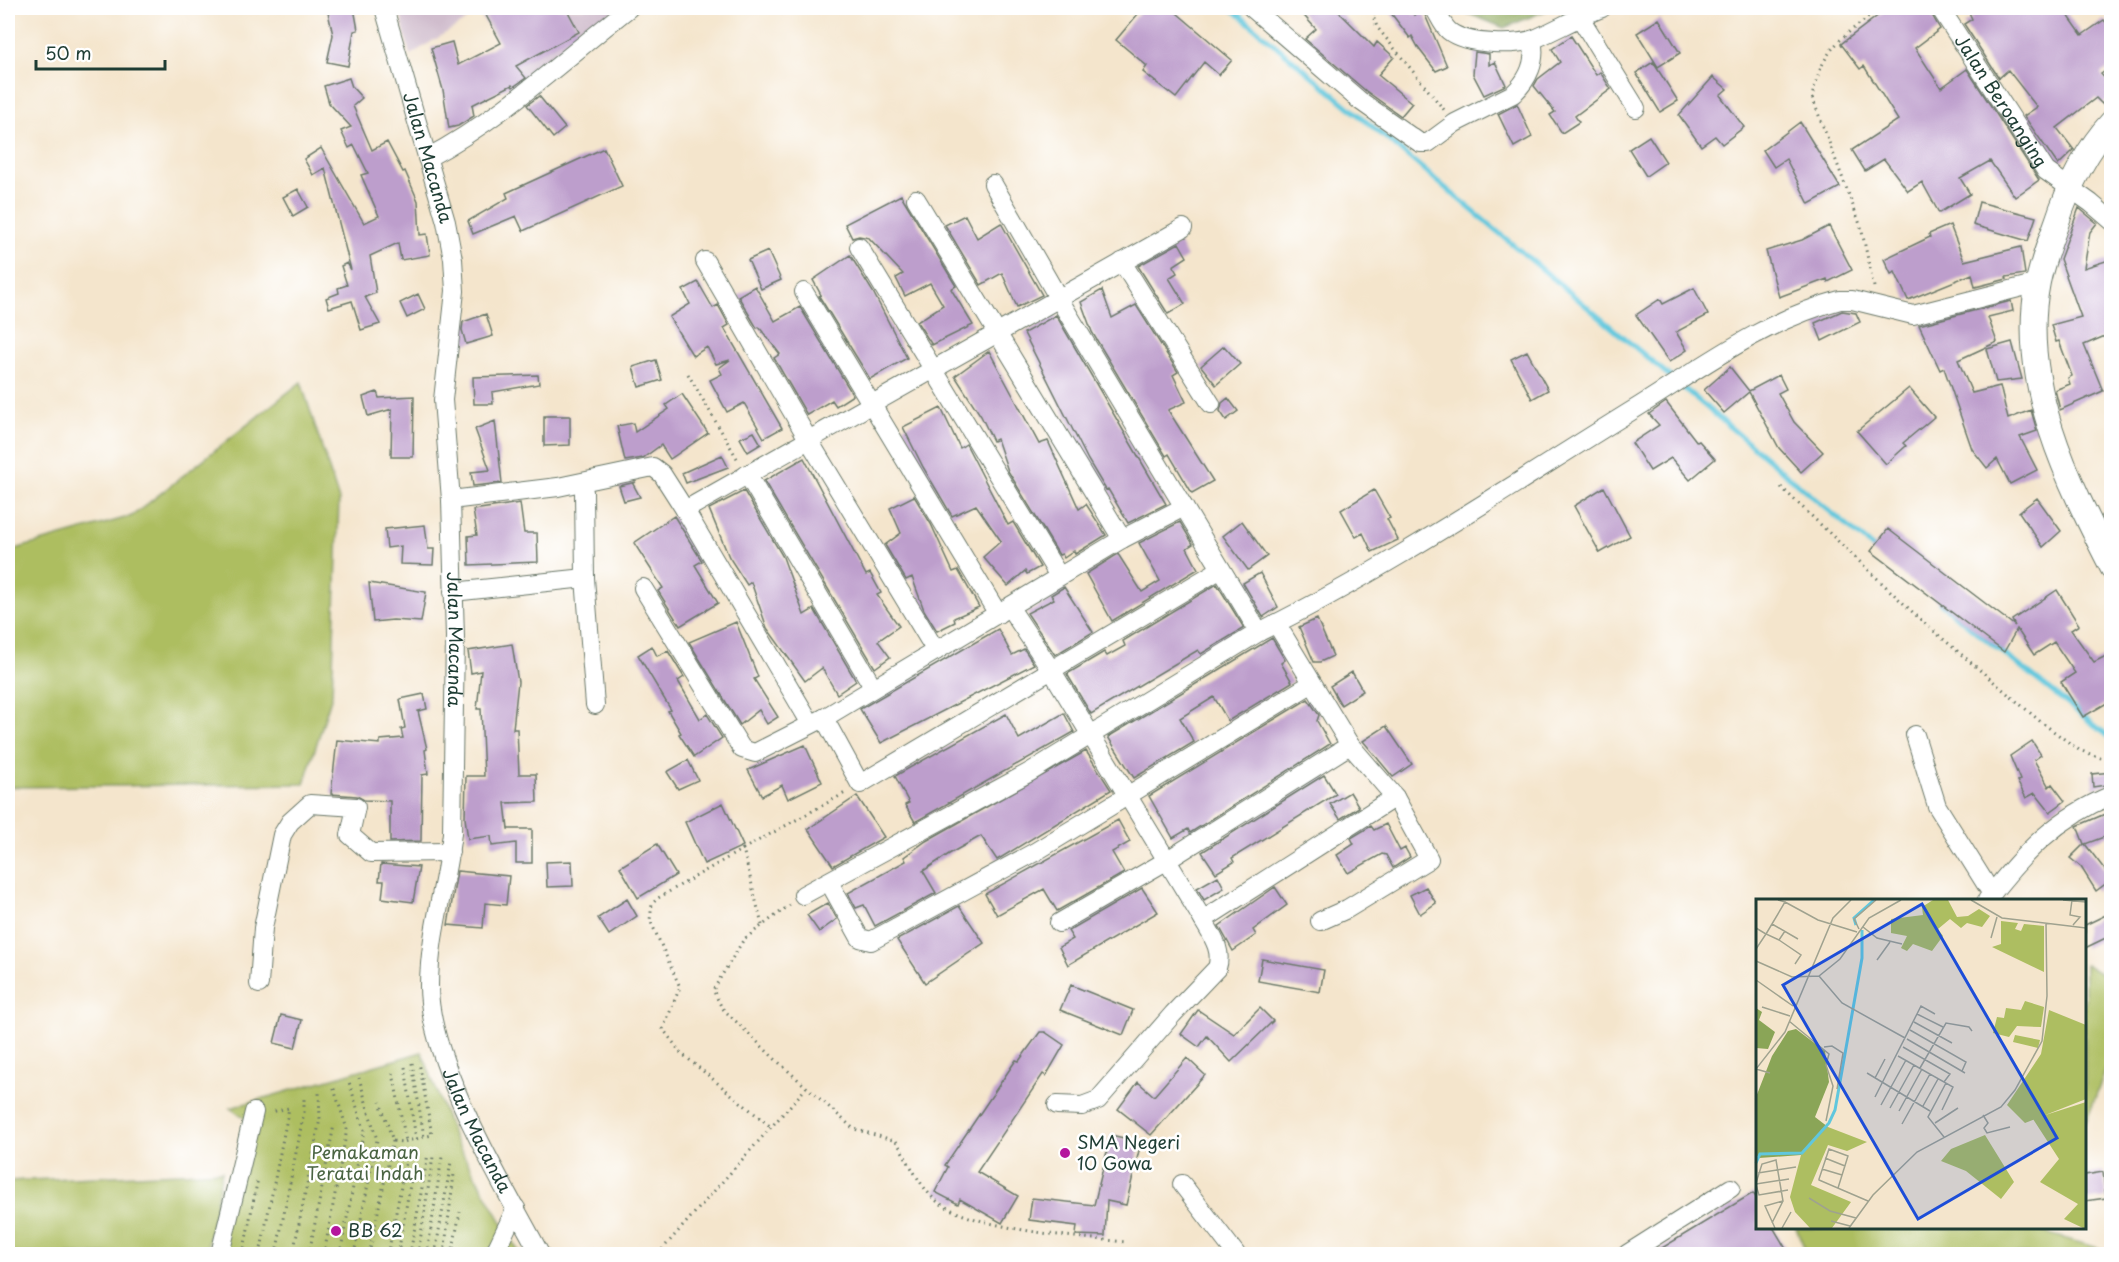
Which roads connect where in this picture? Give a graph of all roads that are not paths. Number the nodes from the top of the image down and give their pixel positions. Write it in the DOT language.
graph roads {
  1 [pos="629,8"];
  2 [pos="1252,8"];
  3 [pos="1434,8"];
  4 [pos="1602,8"];
  5 [pos="1940,8"];
  6 [pos="390,10"];
  7 [pos="1579,16"];
  8 [pos="1532,40"];
  9 [pos="1636,108"];
  10 [pos="2112,122"];
  11 [pos="427,158"];
  12 [pos="993,184"];
  13 [pos="2069,188"];
  14 [pos="916,199"];
  15 [pos="2112,221"];
  16 [pos="1184,228"];
  17 [pos="859,247"];
  18 [pos="705,261"];
  19 [pos="1122,262"];
  20 [pos="2038,283"];
  21 [pos="804,292"];
  22 [pos="1059,299"];
  23 [pos="997,335"];
  24 [pos="935,369"];
  25 [pos="871,403"];
  26 [pos="1211,404"];
  27 [pos="808,439"];
  28 [pos="747,474"];
  29 [pos="584,490"];
  30 [pos="451,500"];
  31 [pos="1184,507"];
  32 [pos="685,510"];
  33 [pos="1122,539"];
  34 [pos="2112,567"];
  35 [pos="1221,569"];
  36 [pos="1059,576"];
  37 [pos="585,578"];
  38 [pos="643,588"];
  39 [pos="453,592"];
  40 [pos="1004,611"];
  41 [pos="1276,623"];
  42 [pos="1259,632"];
  43 [pos="936,651"];
  44 [pos="1052,671"];
  45 [pos="1311,684"];
  46 [pos="873,687"];
  47 [pos="595,705"];
  48 [pos="817,721"];
  49 [pos="1090,734"];
  50 [pos="1915,735"];
  51 [pos="1350,745"];
  52 [pos="1128,795"];
  53 [pos="2112,795"];
  54 [pos="1395,797"];
  55 [pos="450,852"];
  56 [pos="1166,861"];
  57 [pos="829,882"];
  58 [pos="803,895"];
  59 [pos="1990,897"];
  60 [pos="1203,920"];
  61 [pos="1320,921"];
  62 [pos="1059,923"];
  63 [pos="259,984"];
  64 [pos="1057,1105"];
  65 [pos="261,1117"];
  66 [pos="1182,1184"];
  67 [pos="1731,1188"];
  68 [pos="516,1208"];
  69 [pos="220,1254"];
  70 [pos="494,1254"];
  71 [pos="540,1254"];
  72 [pos="1236,1254"];
  73 [pos="1627,1254"];
  1 -- 11 [label="street"];
  2 -- 8 [label="street"];
  3 -- 8 [label="street"];
  4 -- 7 [label="street"];
  5 -- 13 [label="street, Jalan Beroanging"];
  6 -- 11 [label="street, Jalan Macanda"];
  7 -- 8 [label="street"];
  7 -- 9 [label="street"];
  10 -- 13 [label="main road"];
  11 -- 30 [label="street, Jalan Macanda"];
  12 -- 22 [label="street"];
  13 -- 15 [label="street, Jalan Beroanging"];
  13 -- 20 [label="main road"];
  14 -- 23 [label="street"];
  16 -- 19 [label="street"];
  17 -- 24 [label="street"];
  18 -- 27 [label="street"];
  19 -- 22 [label="street"];
  19 -- 26 [label="street"];
  20 -- 34 [label="main road"];
  20 -- 41 [label="street"];
  21 -- 25 [label="street"];
  22 -- 23 [label="street"];
  22 -- 31 [label="street"];
  23 -- 24 [label="street"];
  23 -- 33 [label="street"];
  24 -- 25 [label="street"];
  24 -- 36 [label="street"];
  25 -- 27 [label="street"];
  25 -- 40 [label="street"];
  27 -- 28 [label="street"];
  27 -- 43 [label="street"];
  28 -- 32 [label="street"];
  28 -- 46 [label="street"];
  29 -- 37 [label="street"];
  30 -- 32 [label="street"];
  30 -- 39 [label="street, Jalan Macanda"];
  31 -- 33 [label="street"];
  31 -- 35 [label="street"];
  32 -- 48 [label="street"];
  33 -- 36 [label="street"];
  35 -- 42 [label="street"];
  35 -- 44 [label="street"];
  36 -- 40 [label="street"];
  37 -- 39 [label="street"];
  37 -- 47 [label="street"];
  38 -- 48 [label="street"];
  39 -- 55 [label="street, Jalan Macanda"];
  40 -- 43 [label="street"];
  40 -- 44 [label="street"];
  41 -- 42 [label="street"];
  41 -- 45 [label="street"];
  42 -- 49 [label="street"];
  43 -- 46 [label="street"];
  44 -- 48 [label="street"];
  44 -- 49 [label="street"];
  45 -- 51 [label="street"];
  45 -- 52 [label="street"];
  46 -- 48 [label="street"];
  49 -- 52 [label="street"];
  49 -- 57 [label="street"];
  50 -- 59 [label="street"];
  51 -- 54 [label="street"];
  51 -- 56 [label="street"];
  52 -- 56 [label="street"];
  52 -- 57 [label="street"];
  53 -- 59 [label="street"];
  54 -- 60 [label="street"];
  54 -- 61 [label="street"];
  55 -- 63 [label="street"];
  55 -- 68 [label="street, Jalan Macanda"];
  56 -- 60 [label="street"];
  56 -- 62 [label="street"];
  57 -- 58 [label="street"];
  60 -- 64 [label="street"];
  65 -- 69 [label="street"];
  66 -- 72 [label="street"];
  67 -- 73 [label="street"];
  68 -- 70 [label="street"];
  68 -- 71 [label="street, Jalan Macanda"];
}
